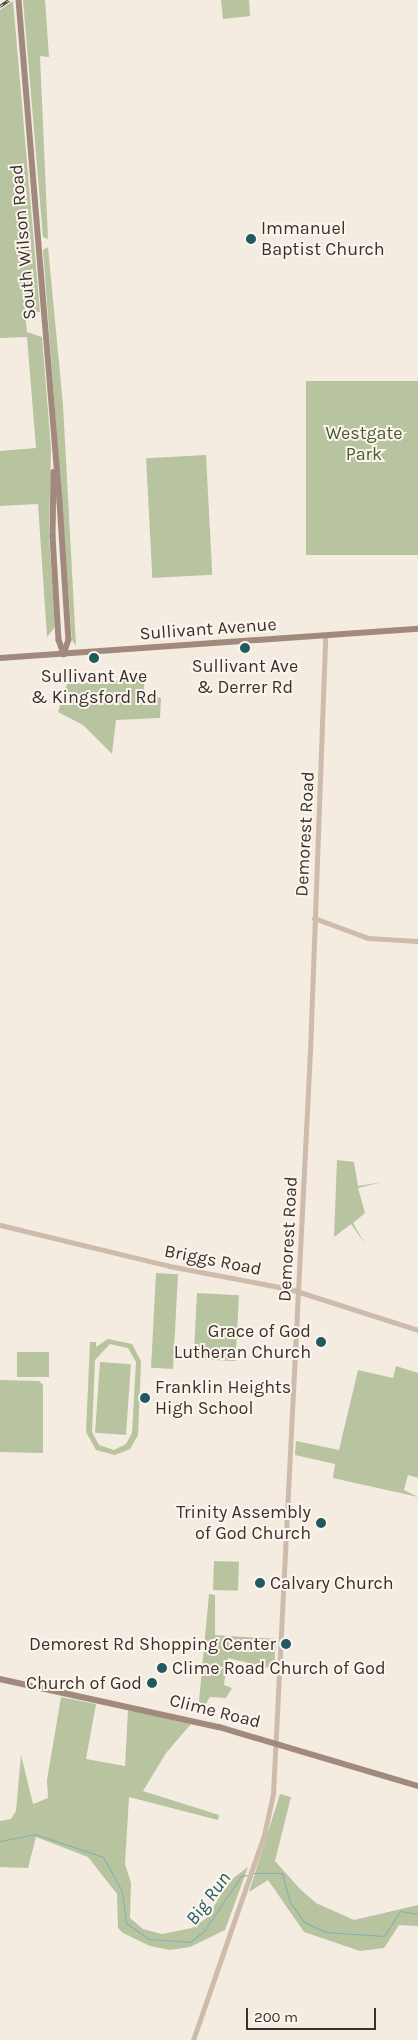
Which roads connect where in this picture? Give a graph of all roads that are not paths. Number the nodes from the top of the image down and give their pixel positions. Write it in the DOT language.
graph roads {
  1 [pos="19,0"];
  2 [pos="56,452"];
  3 [pos="418,629"];
  4 [pos="325,636"];
  5 [pos="64,654"];
  6 [pos="0,658"];
  7 [pos="314,918"];
  8 [pos="418,941"];
  9 [pos="0,1225"];
  10 [pos="300,1293"];
  11 [pos="418,1330"];
  12 [pos="0,1679"];
  13 [pos="277,1743"];
  14 [pos="418,1786"];
  15 [pos="194,2040"];
  1 -- 2 [label="main road, South Wilson Road"];
  2 -- 5 [label="main road, South Wilson Road"];
  2 -- 5 [label="main road, South Wilson Road"];
  3 -- 4 [label="main road, Sullivant Avenue"];
  4 -- 5 [label="main road, Sullivant Avenue"];
  4 -- 7 [label="street, Demorest Road"];
  5 -- 6 [label="main road, Sullivant Avenue"];
  7 -- 8 [label="street"];
  7 -- 10 [label="street, Demorest Road"];
  9 -- 10 [label="street, Briggs Road"];
  10 -- 11 [label="street, Briggs Road"];
  10 -- 13 [label="street, Demorest Road"];
  12 -- 13 [label="main road, Clime Road"];
  13 -- 14 [label="main road, Clime Road"];
  13 -- 15 [label="street, Demorest Road"];
}
